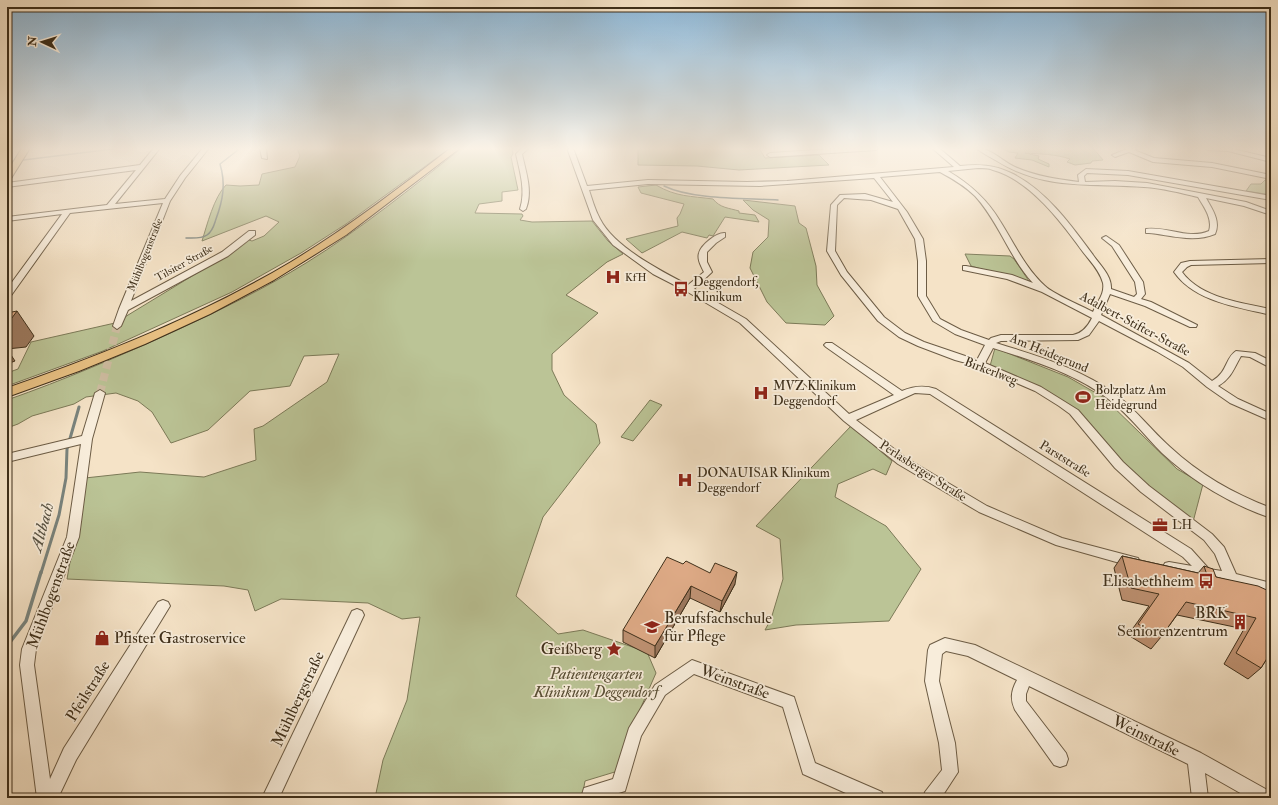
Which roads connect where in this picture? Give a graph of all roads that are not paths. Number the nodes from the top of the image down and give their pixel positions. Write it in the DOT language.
graph roads {
  1 [pos="1026,185"];
  2 [pos="127,186"];
  3 [pos="177,186"];
  4 [pos="407,186"];
  5 [pos="525,186"];
  6 [pos="607,186"];
  7 [pos="883,186"];
  8 [pos="966,186"];
  9 [pos="1155,186"];
  10 [pos="1202,186"];
  11 [pos="584,188"];
  12 [pos="1200,194"];
  13 [pos="1271,198"];
  14 [pos="167,201"];
  15 [pos="110,206"];
  16 [pos="899,207"];
  17 [pos="523,209"];
  18 [pos="68,211"];
  19 [pos="1271,213"];
  20 [pos="7,219"];
  21 [pos="1149,231"];
  22 [pos="252,233"];
  23 [pos="722,235"];
  24 [pos="1106,238"];
  25 [pos="1271,261"];
  26 [pos="1189,263"];
  27 [pos="1258,267"];
  28 [pos="966,268"];
  29 [pos="689,289"];
  30 [pos="1045,290"];
  31 [pos="1108,291"];
  32 [pos="7,295"];
  33 [pos="1136,300"];
  34 [pos="123,309"];
  35 [pos="1271,312"];
  36 [pos="1096,317"];
  37 [pos="1193,325"];
  38 [pos="117,326"];
  39 [pos="990,344"];
  40 [pos="829,345"];
  41 [pos="980,364"];
  42 [pos="1271,365"];
  43 [pos="1210,385"];
  44 [pos="7,393"];
  45 [pos="100,393"];
  46 [pos="901,395"];
  47 [pos="1271,418"];
  48 [pos="848,419"];
  49 [pos="87,439"];
  50 [pos="7,458"];
  51 [pos="1271,513"];
  52 [pos="1143,563"];
  53 [pos="1158,566"];
  54 [pos="1205,573"];
  55 [pos="1231,578"];
  56 [pos="1271,589"];
  57 [pos="164,606"];
  58 [pos="357,615"];
  59 [pos="1026,678"];
  60 [pos="1195,759"];
  61 [pos="1060,760"];
  62 [pos="45,798"];
  63 [pos="50,798"];
  64 [pos="270,798"];
  65 [pos="589,798"];
  66 [pos="876,798"];
  67 [pos="931,798"];
  68 [pos="1200,798"];
  69 [pos="1265,798"];
  1 -- 31 [label="street"];
  2 -- 15 [label="street"];
  3 -- 14 [label="street, Mühlbogenstraße"];
  4 -- 44 [label="main road"];
  5 -- 17 [label="street"];
  6 -- 11 [label="street"];
  7 -- 16 [label="street, Birkerlweg"];
  8 -- 30 [label="street, Adalbert-Stifter-Straße"];
  9 -- 12 [label="street"];
  10 -- 13 [label="street"];
  11 -- 29 [label="street, Perlasberger Straße"];
  12 -- 19 [label="street"];
  12 -- 21 [label="street"];
  14 -- 15 [label="street"];
  14 -- 34 [label="street, Mühlbogenstraße"];
  15 -- 18 [label="street"];
  16 -- 39 [label="street, Birkerlweg"];
  16 -- 41 [label="street, Birkerlweg"];
  18 -- 20 [label="street"];
  18 -- 32 [label="street"];
  22 -- 34 [label="street, Tilsiter Straße"];
  23 -- 29 [label="street"];
  24 -- 33 [label="street"];
  25 -- 26 [label="street"];
  26 -- 27 [label="street"];
  26 -- 35 [label="street"];
  28 -- 30 [label="street, Adalbert-Stifter-Straße"];
  29 -- 48 [label="street, Perlasberger Straße"];
  30 -- 36 [label="street, Adalbert-Stifter-Straße"];
  31 -- 33 [label="street"];
  31 -- 36 [label="street, Am Heidegrund"];
  33 -- 37 [label="street"];
  34 -- 38 [label="street, Mühlbogenstraße"];
  36 -- 39 [label="street, Am Heidegrund"];
  36 -- 43 [label="street, Adalbert-Stifter-Straße"];
  39 -- 41 [label="street, Am Heidegrund"];
  39 -- 51 [label="street, Am Heidegrund"];
  40 -- 46 [label="street"];
  41 -- 55 [label="street, Birkerlweg"];
  42 -- 43 [label="street"];
  43 -- 47 [label="street, Adalbert-Stifter-Straße"];
  45 -- 49 [label="street, Mühlbogenstraße"];
  46 -- 48 [label="street, Parststraße"];
  46 -- 54 [label="street, Parststraße"];
  48 -- 52 [label="street, Perlasberger Straße"];
  49 -- 50 [label="street"];
  49 -- 62 [label="street, Mühlbogenstraße"];
  53 -- 54 [label="street"];
  54 -- 55 [label="street"];
  55 -- 56 [label="street"];
  57 -- 63 [label="street, Pfeilstraße"];
  58 -- 64 [label="street, Mühlbergstraße"];
  59 -- 60 [label="street, Weinstraße"];
  59 -- 61 [label="street"];
  59 -- 67 [label="street, Weinstraße"];
  60 -- 68 [label="street"];
  60 -- 69 [label="street, Weinstraße"];
  65 -- 66 [label="street, Weinstraße"];
}
